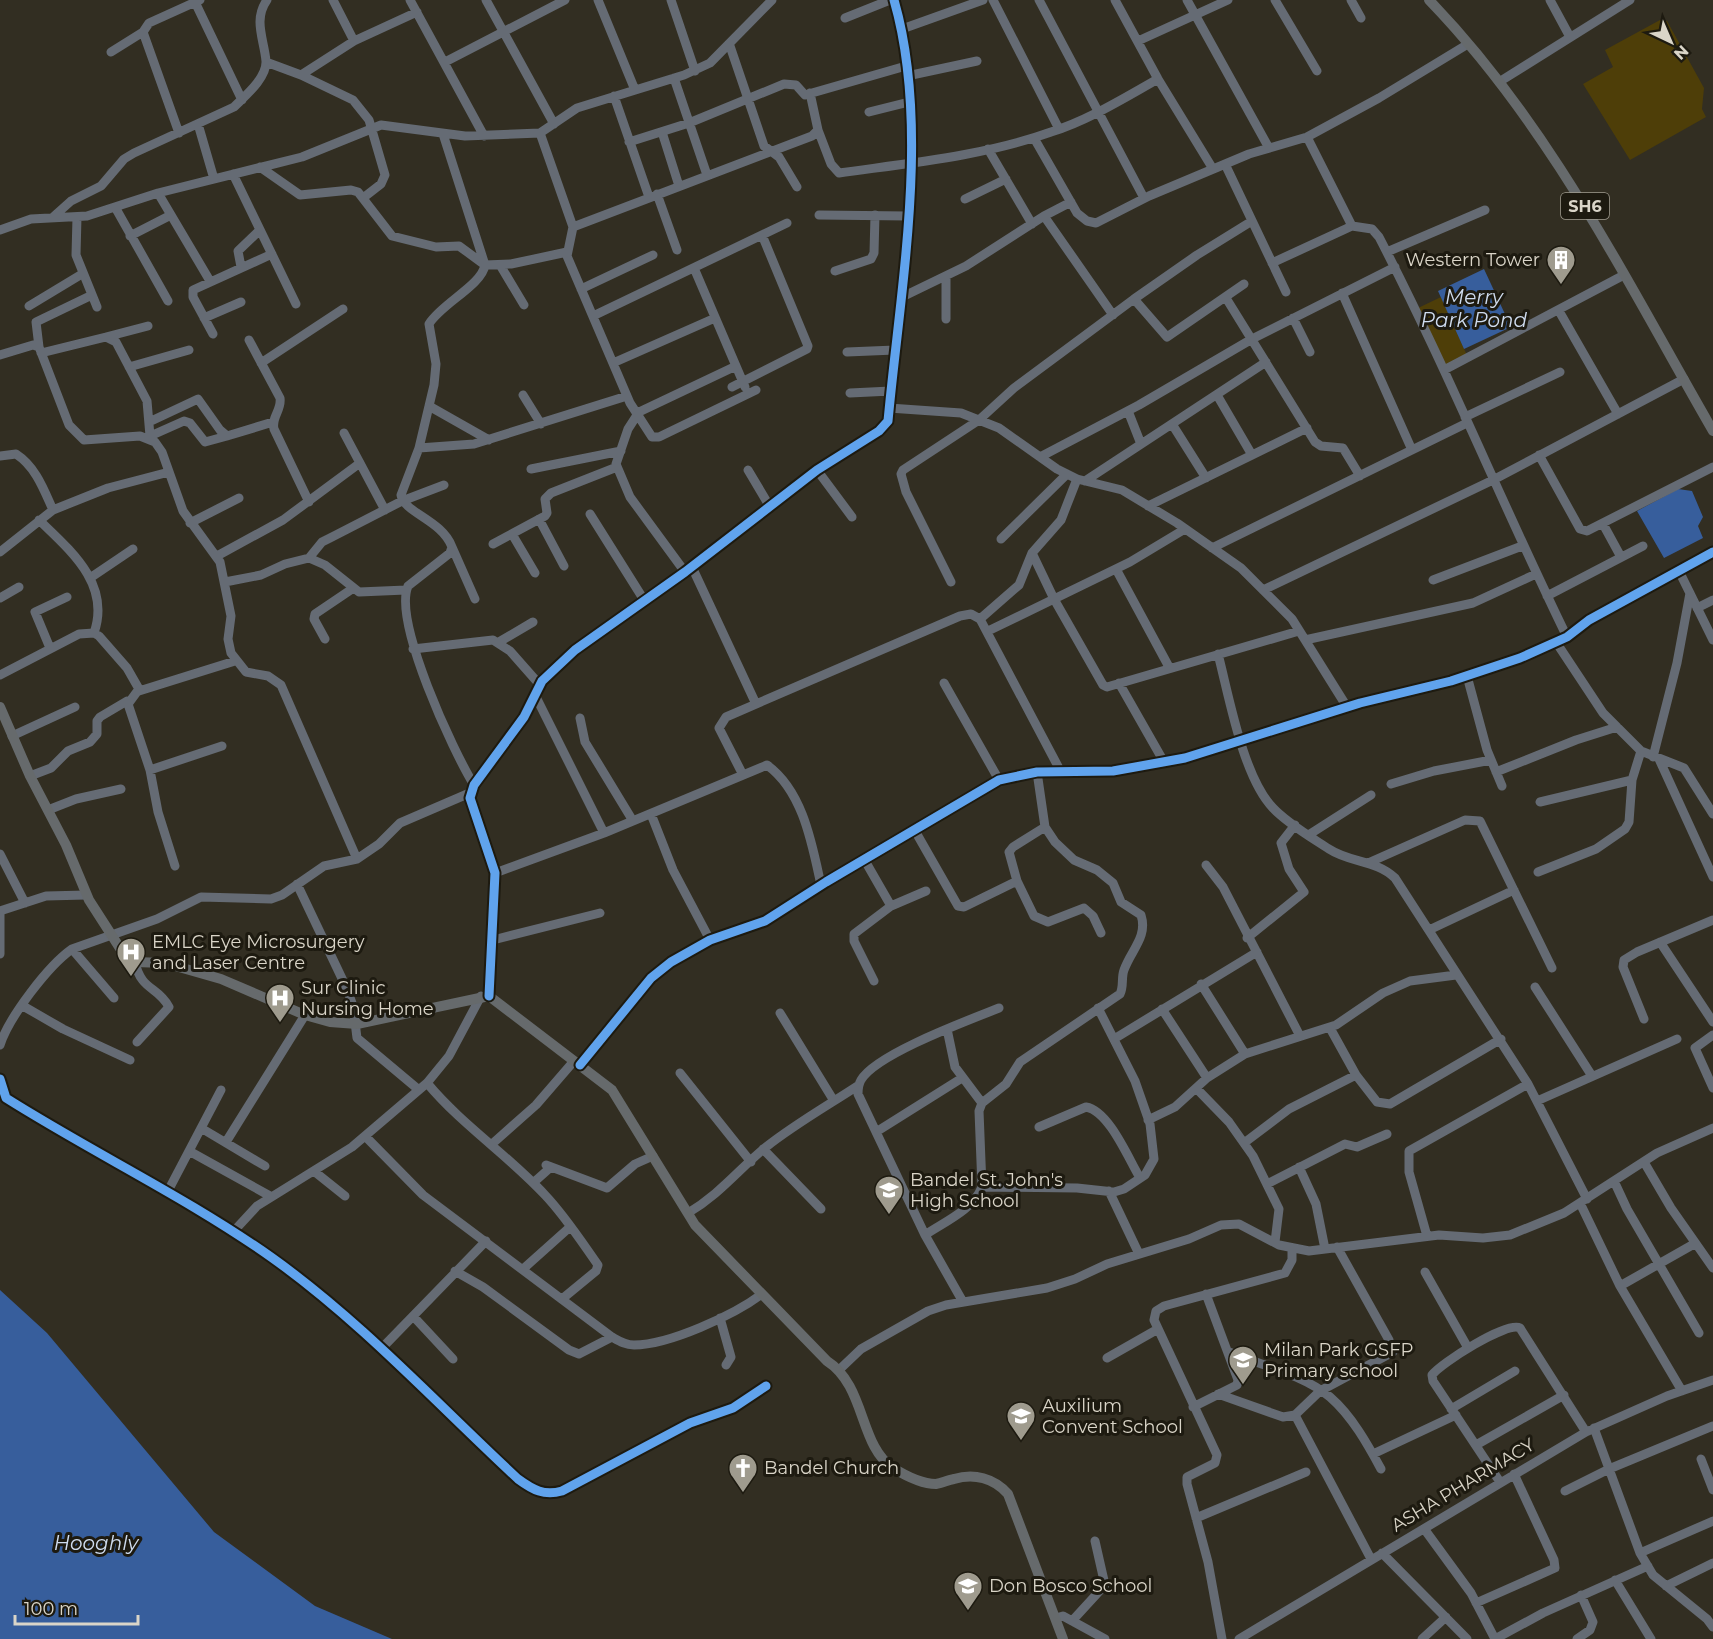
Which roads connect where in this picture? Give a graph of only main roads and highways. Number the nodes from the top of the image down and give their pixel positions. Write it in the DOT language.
graph roads {
  1 [pos="1429,0"];
  2 [pos="1713,431"];
  3 [pos="0,707"];
  4 [pos="1063,1639"];
  1 -- 2 [label="main road, SH6"];
  3 -- 4 [label="main road"];
}
